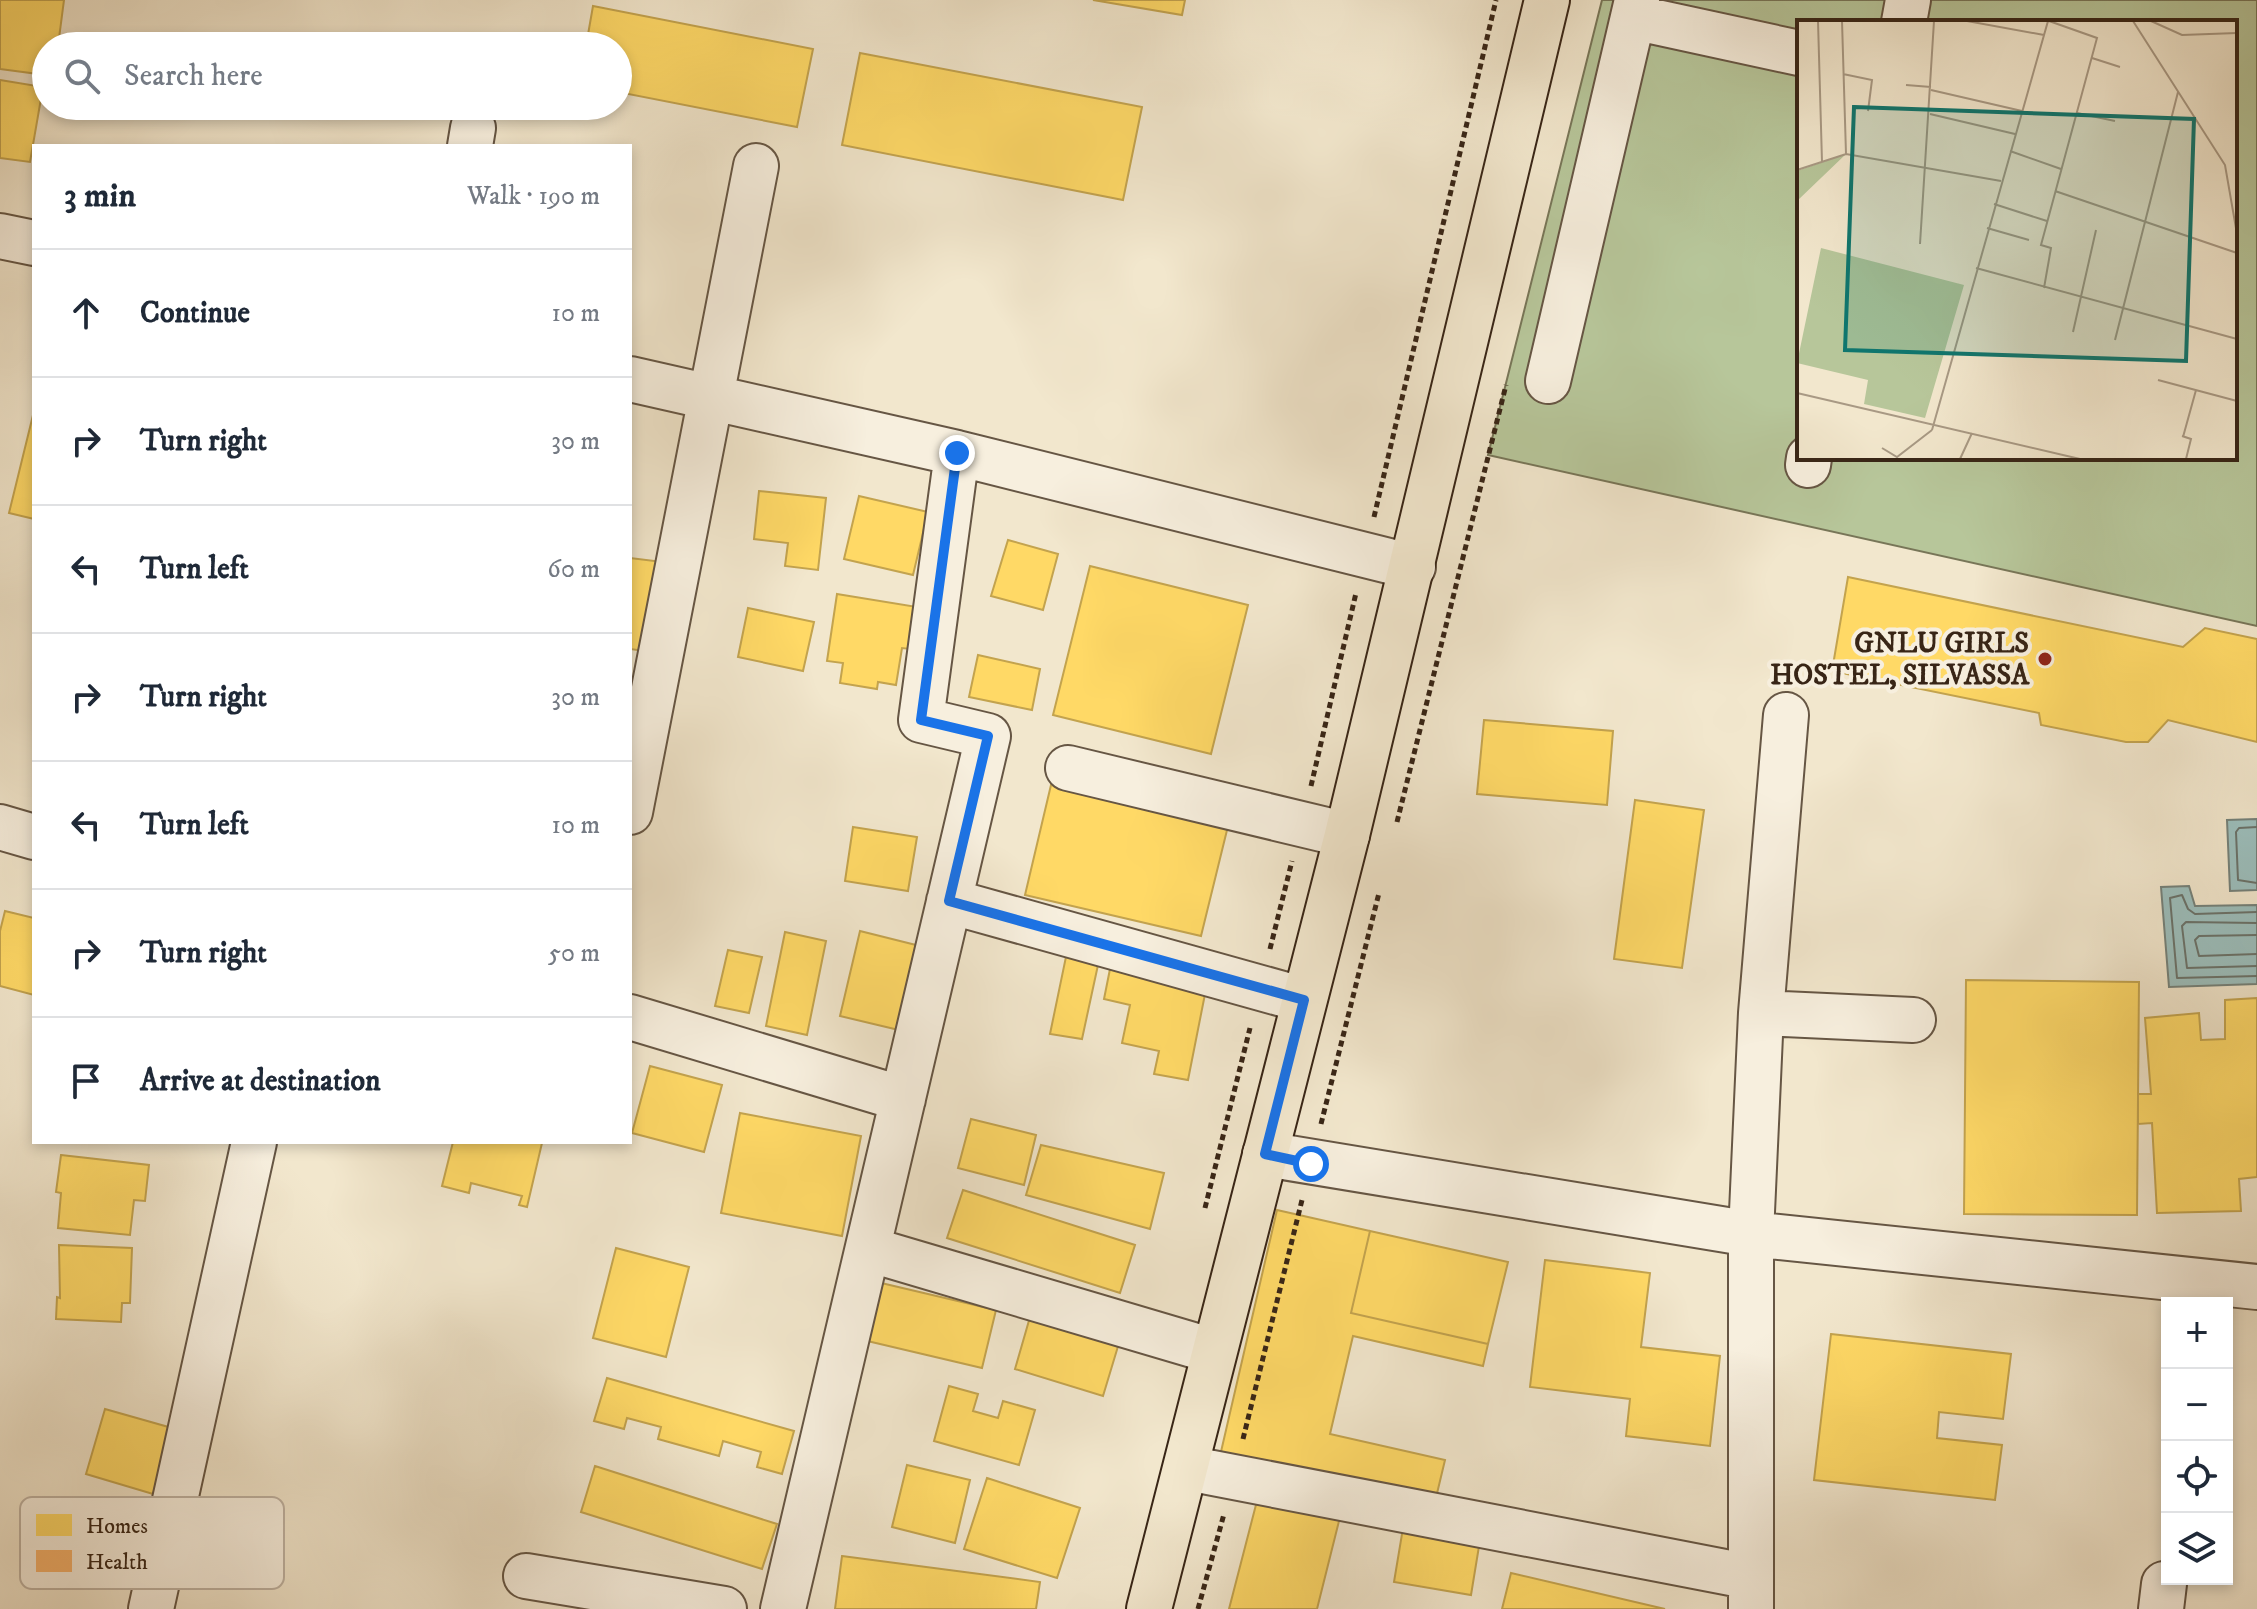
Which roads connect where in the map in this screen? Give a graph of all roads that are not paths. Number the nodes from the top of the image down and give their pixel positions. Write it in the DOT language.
graph roads {
  1 [pos="1547,0"];
  2 [pos="1908,0"];
  3 [pos="1635,9"];
  4 [pos="1904,20"];
  5 [pos="1797,52"];
  6 [pos="756,166"];
  7 [pos="0,236"];
  8 [pos="32,243"];
  9 [pos="632,379"];
  10 [pos="1528,380"];
  11 [pos="709,397"];
  12 [pos="957,453"];
  13 [pos="1413,567"];
  14 [pos="1786,715"];
  15 [pos="1068,768"];
  16 [pos="632,801"];
  17 [pos="0,827"];
  18 [pos="1347,835"];
  19 [pos="32,836"];
  20 [pos="949,901"];
  21 [pos="1304,1000"];
  22 [pos="1761,1013"];
  23 [pos="632,1018"];
  24 [pos="1913,1020"];
  25 [pos="903,1099"];
  26 [pos="254,1144"];
  27 [pos="1265,1154"];
  28 [pos="1751,1234"];
  29 [pos="868,1249"];
  30 [pos="2257,1287"];
  31 [pos="1213,1351"];
  32 [pos="1187,1468"];
  33 [pos="176,1497"];
  34 [pos="526,1576"];
  35 [pos="155,1589"];
  36 [pos="1751,1593"];
  37 [pos="151,1609"];
  38 [pos="724,1609"];
  39 [pos="783,1609"];
  40 [pos="1149,1609"];
  1 -- 13 [label="main road"];
  2 -- 4 [label="street"];
  3 -- 5 [label="street"];
  3 -- 10 [label="street"];
  6 -- 11 [label="street"];
  7 -- 8 [label="street"];
  9 -- 11 [label="street"];
  11 -- 12 [label="street"];
  11 -- 16 [label="street"];
  12 -- 13 [label="street"];
  12 -- 20 [label="street"];
  13 -- 18 [label="main road"];
  14 -- 22 [label="street"];
  15 -- 18 [label="street"];
  17 -- 19 [label="street"];
  18 -- 21 [label="main road"];
  20 -- 21 [label="street"];
  20 -- 25 [label="street"];
  21 -- 27 [label="main road"];
  22 -- 24 [label="street"];
  22 -- 28 [label="street"];
  23 -- 25 [label="street"];
  25 -- 29 [label="street"];
  26 -- 33 [label="street"];
  27 -- 28 [label="street"];
  27 -- 31 [label="main road"];
  28 -- 30 [label="street"];
  28 -- 36 [label="street"];
  29 -- 31 [label="street"];
  29 -- 39 [label="street"];
  31 -- 32 [label="main road"];
  32 -- 36 [label="street"];
  32 -- 40 [label="main road"];
  34 -- 38 [label="street"];
  35 -- 37 [label="street"];
}
